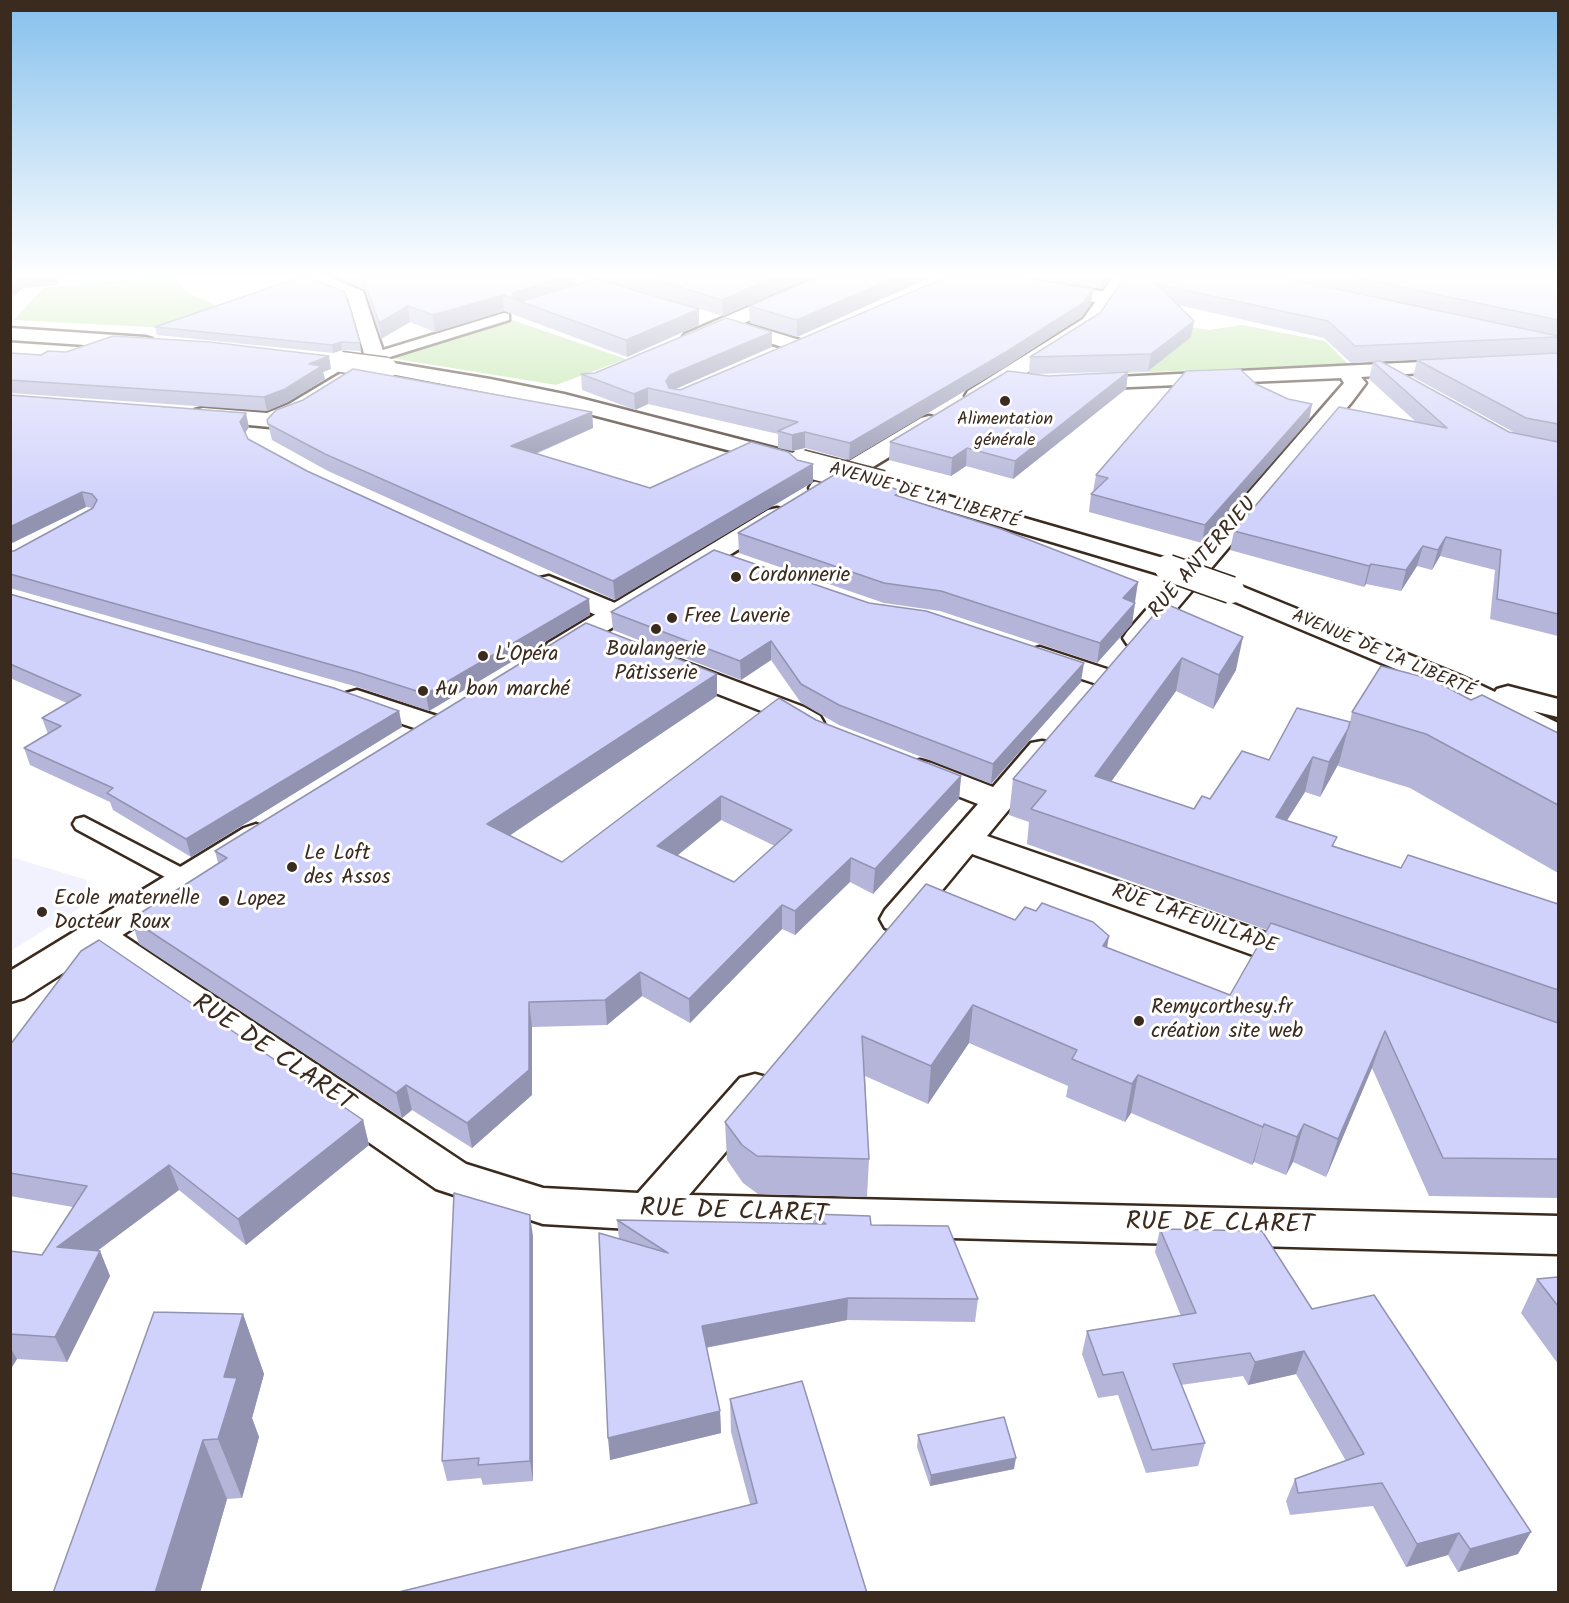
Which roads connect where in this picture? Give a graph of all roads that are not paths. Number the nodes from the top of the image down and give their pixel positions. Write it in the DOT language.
graph roads {
  1 [pos="377,352"];
  2 [pos="411,352"];
  3 [pos="786,352"];
  4 [pos="1045,352"];
  5 [pos="318,359"];
  6 [pos="767,360"];
  7 [pos="381,363"];
  8 [pos="1476,366"];
  9 [pos="1381,370"];
  10 [pos="1347,372"];
  11 [pos="1001,380"];
  12 [pos="1069,383"];
  13 [pos="1035,384"];
  14 [pos="1416,388"];
  15 [pos="180,413"];
  16 [pos="712,555"];
  17 [pos="748,568"];
  18 [pos="522,572"];
  19 [pos="615,613"];
  20 [pos="586,632"];
  21 [pos="618,645"];
  22 [pos="1018,649"];
  23 [pos="651,657"];
  24 [pos="534,663"];
  25 [pos="1451,682"];
  26 [pos="326,689"];
  27 [pos="1558,708"];
  28 [pos="1059,730"];
  29 [pos="1558,735"];
  30 [pos="837,739"];
  31 [pos="404,743"];
  32 [pos="891,759"];
  33 [pos="999,801"];
  34 [pos="285,817"];
  35 [pos="84,824"];
  36 [pos="965,840"];
  37 [pos="186,879"];
  38 [pos="96,935"];
  39 [pos="874,948"];
  40 [pos="1332,970"];
  41 [pos="10,988"];
  42 [pos="38,1014"];
  43 [pos="776,1064"];
  44 [pos="648,1212"];
  45 [pos="1558,1235"];
  1 -- 7 [label="street"];
  2 -- 7 [label="lane"];
  3 -- 6 [label="street"];
  4 -- 11 [label="street"];
  5 -- 7 [label="street, AVENUE DE LA LIBERTÉ, bridge"];
  7 -- 15 [label="street"];
  7 -- 25 [label="street, AVENUE DE LA LIBERTÉ, bridge"];
  8 -- 9 [label="street"];
  9 -- 10 [label="street"];
  9 -- 14 [label="street"];
  10 -- 12 [label="street"];
  10 -- 22 [label="street, RUE ANTERRIEU"];
  11 -- 13 [label="street"];
  11 -- 16 [label="street"];
  16 -- 17 [label="street"];
  16 -- 19 [label="street"];
  18 -- 19 [label="street"];
  19 -- 20 [label="street"];
  20 -- 21 [label="street"];
  20 -- 24 [label="street"];
  23 -- 30 [label="street"];
  25 -- 27 [label="street"];
  25 -- 29 [label="street, AVENUE DE LA LIBERTÉ"];
  26 -- 31 [label="street"];
  28 -- 33 [label="street"];
  32 -- 33 [label="street"];
  33 -- 36 [label="street"];
  34 -- 37 [label="street"];
  35 -- 37 [label="lane"];
  36 -- 39 [label="street"];
  36 -- 40 [label="street, RUE LAFEUILLADE"];
  37 -- 38 [label="street"];
  38 -- 41 [label="street"];
  38 -- 42 [label="street"];
  38 -- 44 [label="street, RUE DE CLARET"];
  43 -- 44 [label="street"];
  44 -- 45 [label="street, RUE DE CLARET"];
}
